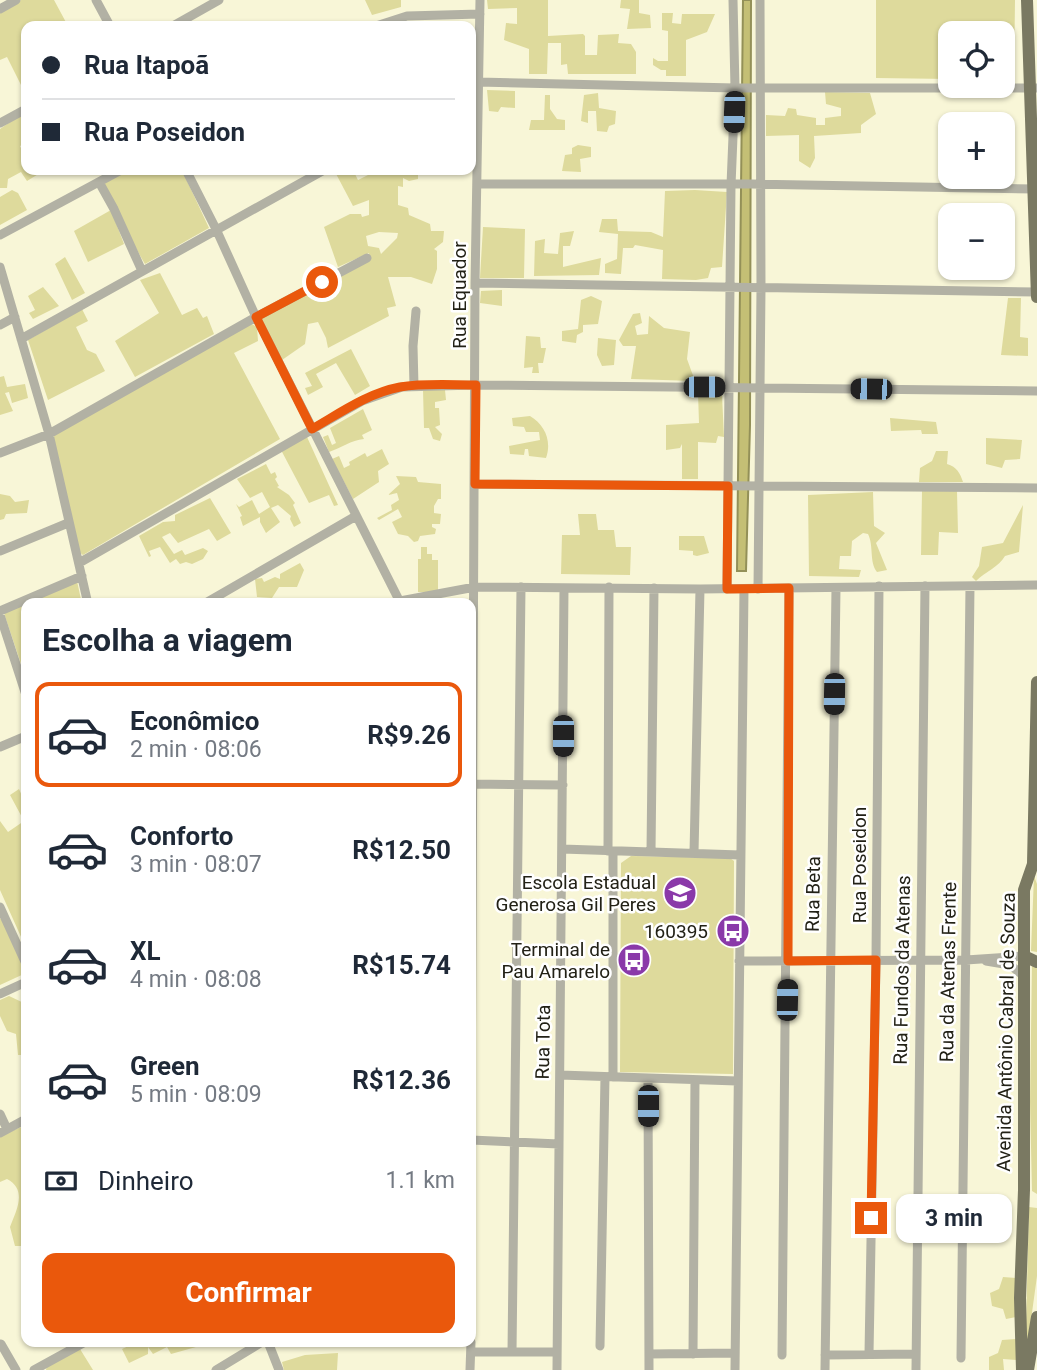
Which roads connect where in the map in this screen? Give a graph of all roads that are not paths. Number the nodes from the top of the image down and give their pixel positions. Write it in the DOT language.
graph roads {
  1 [pos="16,0"];
  2 [pos="96,0"];
  3 [pos="219,0"];
  4 [pos="480,0"];
  5 [pos="733,0"];
  6 [pos="760,0"];
  7 [pos="1027,0"];
  8 [pos="0,9"];
  9 [pos="480,14"];
  10 [pos="107,21"];
  11 [pos="182,21"];
  12 [pos="387,21"];
  13 [pos="478,82"];
  14 [pos="738,88"];
  15 [pos="759,88"];
  16 [pos="1034,88"];
  17 [pos="21,112"];
  18 [pos="0,123"];
  19 [pos="112,175"];
  20 [pos="189,175"];
  21 [pos="315,175"];
  22 [pos="99,182"];
  23 [pos="477,184"];
  24 [pos="756,184"];
  25 [pos="734,185"];
  26 [pos="1036,189"];
  27 [pos="216,229"];
  28 [pos="0,236"];
  29 [pos="366,258"];
  30 [pos="0,267"];
  31 [pos="142,271"];
  32 [pos="475,283"];
  33 [pos="734,288"];
  34 [pos="758,288"];
  35 [pos="1037,294"];
  36 [pos="416,311"];
  37 [pos="15,317"];
  38 [pos="256,317"];
  39 [pos="0,325"];
  40 [pos="22,339"];
  41 [pos="476,385"];
  42 [pos="414,386"];
  43 [pos="733,387"];
  44 [pos="756,387"];
  45 [pos="1037,391"];
  46 [pos="312,429"];
  47 [pos="49,433"];
  48 [pos="0,453"];
  49 [pos="475,484"];
  50 [pos="732,486"];
  51 [pos="756,487"];
  52 [pos="1037,488"];
  53 [pos="356,516"];
  54 [pos="68,523"];
  55 [pos="0,551"];
  56 [pos="79,563"];
  57 [pos="82,576"];
  58 [pos="1037,585"];
  59 [pos="879,586"];
  60 [pos="925,586"];
  61 [pos="970,586"];
  62 [pos="475,587"];
  63 [pos="521,587"];
  64 [pos="564,587"];
  65 [pos="609,587"];
  66 [pos="836,587"];
  67 [pos="654,588"];
  68 [pos="789,588"];
  69 [pos="700,589"];
  70 [pos="727,589"];
  71 [pos="744,589"];
  72 [pos="758,589"];
  73 [pos="33,598"];
  74 [pos="87,598"];
  75 [pos="214,598"];
  76 [pos="398,598"];
  77 [pos="420,598"];
  78 [pos="475,598"];
  79 [pos="21,604"];
  80 [pos="0,613"];
  81 [pos="21,679"];
  82 [pos="1037,682"];
  83 [pos="1037,714"];
  84 [pos="21,738"];
  85 [pos="0,747"];
  86 [pos="476,784"];
  87 [pos="518,785"];
  88 [pos="563,785"];
  89 [pos="1036,812"];
  90 [pos="562,849"];
  91 [pos="611,851"];
  92 [pos="651,852"];
  93 [pos="694,853"];
  94 [pos="740,855"];
  95 [pos="1035,869"];
  96 [pos="0,907"];
  97 [pos="21,953"];
  98 [pos="1024,956"];
  99 [pos="982,959"];
  100 [pos="830,960"];
  101 [pos="876,960"];
  102 [pos="920,960"];
  103 [pos="965,960"];
  104 [pos="739,961"];
  105 [pos="788,961"];
  106 [pos="1037,962"];
  107 [pos="1024,976"];
  108 [pos="21,984"];
  109 [pos="0,994"];
  110 [pos="560,1075"];
  111 [pos="609,1077"];
  112 [pos="648,1078"];
  113 [pos="695,1080"];
  114 [pos="737,1082"];
  115 [pos="0,1114"];
  116 [pos="21,1122"];
  117 [pos="4,1131"];
  118 [pos="476,1138"];
  119 [pos="516,1142"];
  120 [pos="559,1144"];
  121 [pos="1024,1190"];
  122 [pos="1037,1200"];
  123 [pos="1037,1317"];
  124 [pos="1,1344"];
  125 [pos="600,1346"];
  126 [pos="76,1347"];
  127 [pos="254,1347"];
  128 [pos="270,1347"];
  129 [pos="471,1347"];
  130 [pos="512,1352"];
  131 [pos="557,1352"];
  132 [pos="735,1353"];
  133 [pos="916,1353"];
  134 [pos="649,1354"];
  135 [pos="692,1354"];
  136 [pos="869,1354"];
  137 [pos="782,1355"];
  138 [pos="825,1355"];
  139 [pos="961,1358"];
  140 [pos="16,1370"];
  141 [pos="34,1370"];
  142 [pos="216,1370"];
  143 [pos="279,1370"];
  144 [pos="470,1370"];
  145 [pos="557,1370"];
  146 [pos="649,1370"];
  147 [pos="735,1370"];
  148 [pos="825,1370"];
  149 [pos="916,1370"];
  150 [pos="1022,1370"];
  151 [pos="1028,1370"];
  1 -- 8 [label="street"];
  2 -- 10 [label="street"];
  3 -- 11 [label="street"];
  4 -- 9 [label="street, Rua Equador"];
  5 -- 14 [label="street"];
  6 -- 15 [label="street"];
  7 -- 16 [label="main road"];
  9 -- 12 [label="street"];
  9 -- 13 [label="street, Rua Equador"];
  13 -- 14 [label="street"];
  13 -- 23 [label="street, Rua Equador"];
  14 -- 15 [label="street"];
  14 -- 25 [label="street"];
  15 -- 16 [label="street"];
  15 -- 24 [label="street"];
  16 -- 26 [label="main road"];
  17 -- 18 [label="street"];
  19 -- 22 [label="street"];
  20 -- 27 [label="street"];
  21 -- 27 [label="street"];
  22 -- 28 [label="street"];
  22 -- 31 [label="street"];
  23 -- 25 [label="street"];
  23 -- 32 [label="street, Rua Equador"];
  24 -- 25 [label="street"];
  24 -- 26 [label="street"];
  24 -- 34 [label="street"];
  25 -- 33 [label="street"];
  26 -- 35 [label="main road"];
  27 -- 31 [label="street"];
  27 -- 38 [label="street"];
  29 -- 38 [label="street"];
  30 -- 37 [label="street"];
  31 -- 40 [label="street"];
  32 -- 33 [label="street"];
  32 -- 41 [label="street, Rua Equador"];
  33 -- 34 [label="street"];
  33 -- 43 [label="street"];
  34 -- 35 [label="street"];
  34 -- 44 [label="street"];
  36 -- 42 [label="street"];
  37 -- 39 [label="street"];
  37 -- 40 [label="street"];
  38 -- 46 [label="street"];
  38 -- 47 [label="street"];
  40 -- 47 [label="street"];
  41 -- 42 [label="street"];
  41 -- 43 [label="street"];
  41 -- 49 [label="street, Rua Equador"];
  42 -- 46 [label="street"];
  43 -- 44 [label="street"];
  43 -- 50 [label="street"];
  44 -- 45 [label="street"];
  44 -- 51 [label="street"];
  46 -- 53 [label="street"];
  46 -- 56 [label="street"];
  47 -- 48 [label="street"];
  47 -- 54 [label="street"];
  49 -- 50 [label="street"];
  49 -- 62 [label="street, Rua Equador"];
  50 -- 51 [label="street"];
  50 -- 70 [label="street"];
  51 -- 52 [label="street"];
  51 -- 72 [label="street"];
  53 -- 75 [label="street"];
  53 -- 76 [label="street"];
  54 -- 55 [label="street"];
  54 -- 56 [label="street"];
  56 -- 57 [label="street"];
  57 -- 73 [label="street"];
  57 -- 74 [label="street"];
  58 -- 61 [label="street"];
  59 -- 60 [label="street"];
  59 -- 66 [label="street"];
  59 -- 101 [label="street, Rua Poseidon"];
  60 -- 61 [label="street"];
  60 -- 102 [label="street, Rua Fundos da Atenas"];
  61 -- 103 [label="street, Rua da Atenas Frente"];
  62 -- 63 [label="street"];
  62 -- 77 [label="street"];
  62 -- 78 [label="street, Rua Equador"];
  63 -- 64 [label="street"];
  63 -- 87 [label="street"];
  64 -- 65 [label="street"];
  64 -- 88 [label="street, Rua Tota"];
  65 -- 67 [label="street"];
  65 -- 91 [label="street"];
  66 -- 68 [label="street"];
  66 -- 100 [label="street, Rua Beta"];
  67 -- 69 [label="street"];
  67 -- 92 [label="street"];
  68 -- 72 [label="street"];
  68 -- 105 [label="street"];
  69 -- 70 [label="street"];
  69 -- 93 [label="street"];
  70 -- 71 [label="street"];
  71 -- 72 [label="street"];
  71 -- 94 [label="street"];
  79 -- 80 [label="street"];
  80 -- 81 [label="street"];
  82 -- 83 [label="main road, Avenida Antônio Cabral de Souza"];
  83 -- 89 [label="main road, Avenida Antônio Cabral de Souza"];
  84 -- 85 [label="street"];
  86 -- 87 [label="street"];
  87 -- 88 [label="street"];
  87 -- 119 [label="street"];
  88 -- 90 [label="street, Rua Tota"];
  89 -- 95 [label="main road, Avenida Antônio Cabral de Souza"];
  90 -- 91 [label="street"];
  90 -- 110 [label="street, Rua Tota"];
  91 -- 92 [label="street"];
  91 -- 111 [label="street"];
  92 -- 93 [label="street"];
  93 -- 94 [label="street"];
  94 -- 104 [label="street"];
  95 -- 98 [label="main road, Avenida Antônio Cabral de Souza"];
  96 -- 97 [label="street"];
  98 -- 99 [label="street"];
  98 -- 106 [label="main road"];
  98 -- 107 [label="main road, Avenida Antônio Cabral de Souza"];
  99 -- 103 [label="street"];
  99 -- 107 [label="street"];
  100 -- 101 [label="street"];
  100 -- 105 [label="street"];
  100 -- 138 [label="street, Rua Beta"];
  101 -- 102 [label="street"];
  101 -- 136 [label="street, Rua Poseidon"];
  102 -- 103 [label="street"];
  102 -- 133 [label="street, Rua Fundos da Atenas"];
  103 -- 139 [label="street, Rua da Atenas Frente"];
  104 -- 105 [label="street"];
  104 -- 114 [label="street"];
  105 -- 137 [label="street"];
  107 -- 121 [label="main road, Avenida Antônio Cabral de Souza"];
  108 -- 109 [label="street"];
  110 -- 111 [label="street"];
  110 -- 120 [label="street, Rua Tota"];
  111 -- 112 [label="street"];
  111 -- 125 [label="street"];
  112 -- 113 [label="street"];
  112 -- 134 [label="street"];
  113 -- 114 [label="street"];
  113 -- 135 [label="street"];
  114 -- 132 [label="street"];
  115 -- 117 [label="street"];
  116 -- 117 [label="street"];
  118 -- 119 [label="street"];
  119 -- 120 [label="street"];
  119 -- 130 [label="street"];
  120 -- 131 [label="street, Rua Tota"];
  121 -- 122 [label="main road"];
  121 -- 150 [label="main road, Avenida Antônio Cabral de Souza"];
  123 -- 151 [label="main road"];
  124 -- 140 [label="street"];
  126 -- 141 [label="street"];
  127 -- 142 [label="street"];
  128 -- 143 [label="street"];
  129 -- 130 [label="street"];
  129 -- 144 [label="street"];
  130 -- 131 [label="street"];
  131 -- 145 [label="street, Rua Tota"];
  132 -- 135 [label="street"];
  132 -- 147 [label="street"];
  133 -- 136 [label="street"];
  133 -- 149 [label="street, Rua Fundos da Atenas"];
  134 -- 135 [label="street"];
  134 -- 146 [label="street"];
  136 -- 138 [label="street"];
  138 -- 148 [label="street, Rua Beta"];
}
